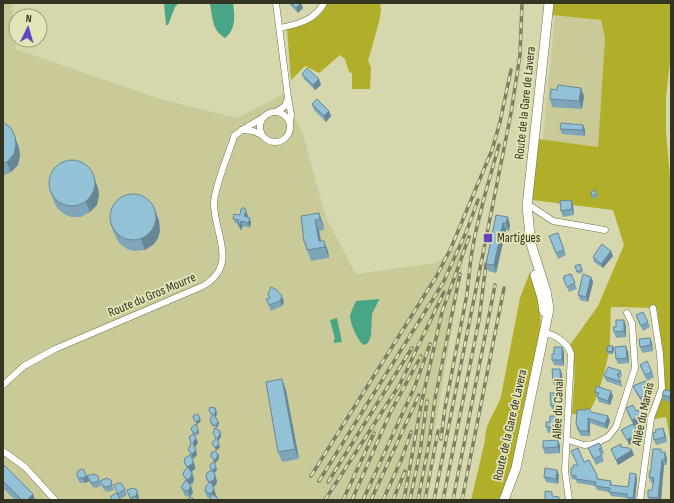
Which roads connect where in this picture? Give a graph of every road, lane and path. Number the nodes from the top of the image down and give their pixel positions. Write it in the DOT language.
graph roads {
  1 [pos="276,3"];
  2 [pos="324,3"];
  3 [pos="549,3"];
  4 [pos="280,28"];
  5 [pos="288,98"];
  6 [pos="276,112"];
  7 [pos="264,117"];
  8 [pos="290,123"];
  9 [pos="242,130"];
  10 [pos="262,135"];
  11 [pos="527,206"];
  12 [pos="605,230"];
  13 [pos="654,308"];
  14 [pos="627,313"];
  15 [pos="544,333"];
  16 [pos="3,385"];
  17 [pos="568,440"];
  18 [pos="3,451"];
  19 [pos="54,500"];
  20 [pos="504,500"];
  21 [pos="569,500"];
  22 [pos="640,500"];
  1 -- 4 [label="street"];
  2 -- 4 [label="street"];
  3 -- 11 [label="street, Route de la Gare de Lavera"];
  4 -- 5 [label="street"];
  5 -- 6 [label="street, Route du Gros Mourre"];
  5 -- 8 [label="street"];
  6 -- 7 [label="street, Route du Gros Mourre"];
  6 -- 8 [label="street"];
  7 -- 9 [label="street, Route du Gros Mourre"];
  7 -- 10 [label="street"];
  8 -- 10 [label="street"];
  9 -- 10 [label="street"];
  9 -- 16 [label="street, Route du Gros Mourre"];
  11 -- 12 [label="street"];
  11 -- 15 [label="street, Route de la Gare de Lavera"];
  13 -- 22 [label="street, Allée du Marais"];
  14 -- 17 [label="street"];
  15 -- 17 [label="street, Allée du Canal"];
  15 -- 20 [label="street, Route de la Gare de Lavera"];
  17 -- 21 [label="street, Allée du Canal"];
  18 -- 19 [label="street"];
}
